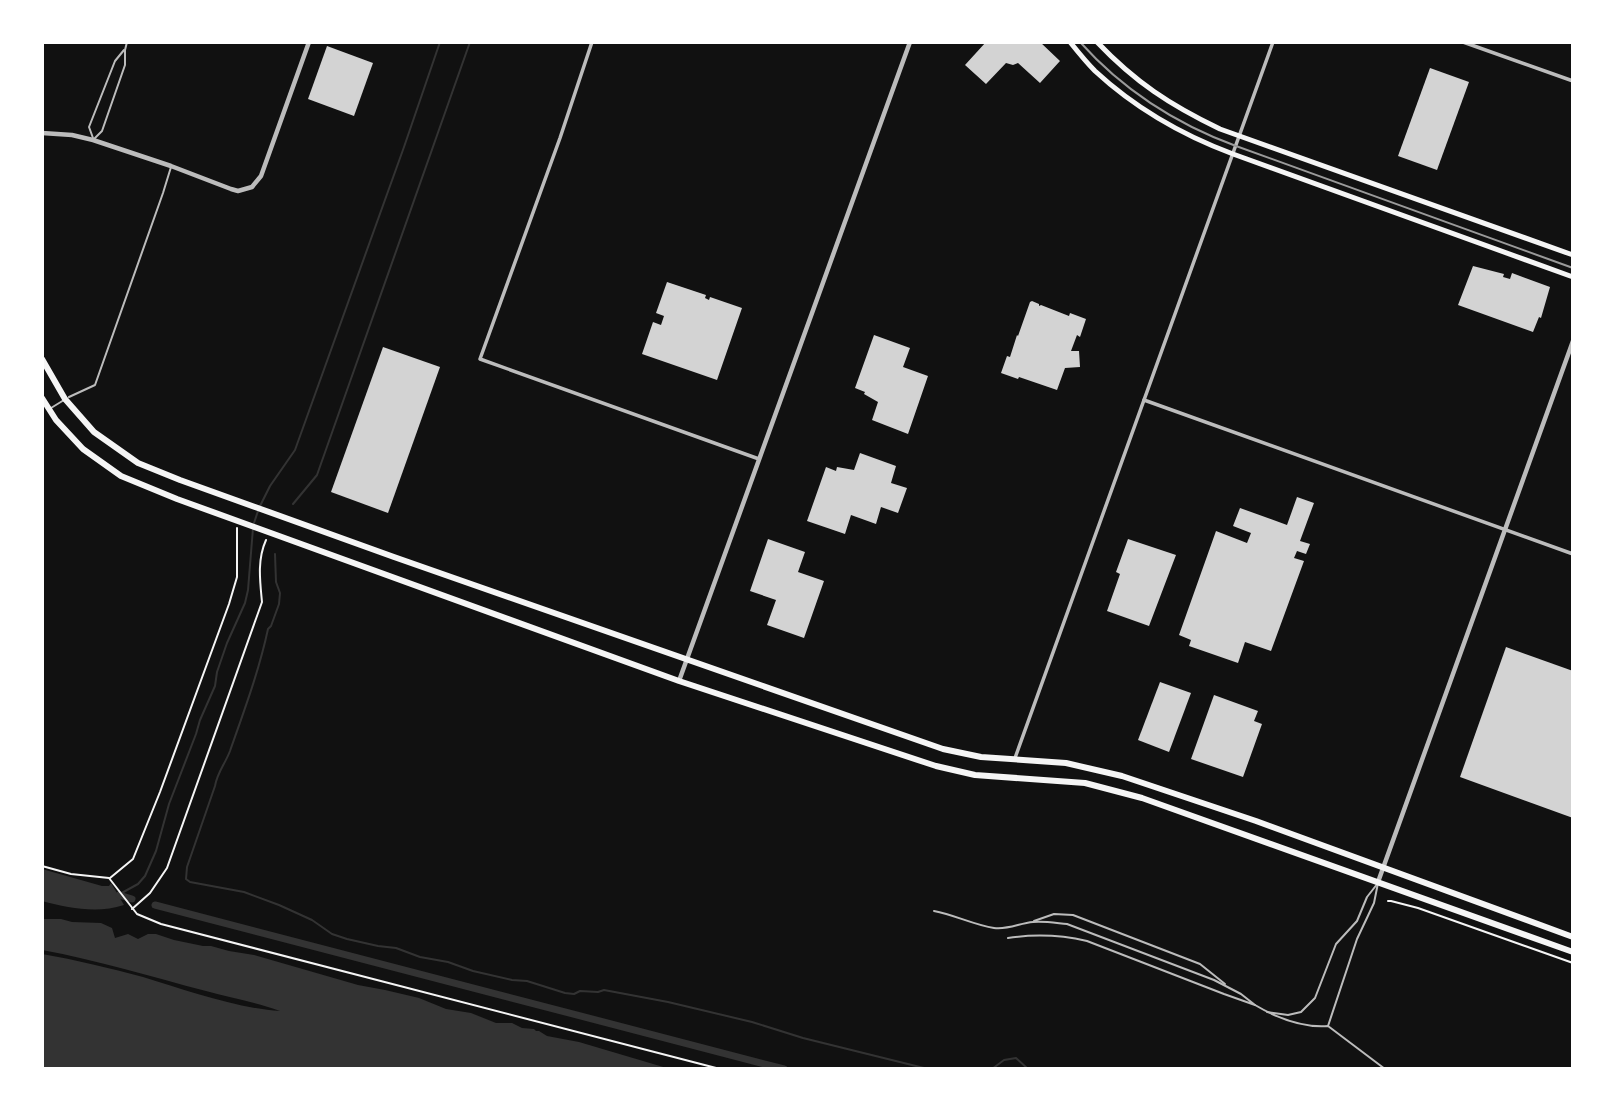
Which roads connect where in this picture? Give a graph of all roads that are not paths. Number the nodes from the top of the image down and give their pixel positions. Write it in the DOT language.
graph roads {
  1 [pos="127,42"];
  2 [pos="309,42"];
  3 [pos="592,42"];
  4 [pos="910,42"];
  5 [pos="1070,42"];
  6 [pos="1097,42"];
  7 [pos="1273,42"];
  8 [pos="1464,42"];
  9 [pos="125,50"];
  10 [pos="1573,81"];
  11 [pos="42,133"];
  12 [pos="1240,136"];
  13 [pos="93,140"];
  14 [pos="1233,155"];
  15 [pos="171,166"];
  16 [pos="1573,255"];
  17 [pos="1573,277"];
  18 [pos="1573,341"];
  19 [pos="42,359"];
  20 [pos="42,398"];
  21 [pos="65,399"];
  22 [pos="1144,400"];
  23 [pos="50,408"];
  24 [pos="759,459"];
  25 [pos="1505,529"];
  26 [pos="1573,554"];
  27 [pos="686,659"];
  28 [pos="679,681"];
  29 [pos="1015,760"];
  30 [pos="1384,869"];
  31 [pos="1378,882"];
  32 [pos="934,911"];
  33 [pos="1031,922"];
  34 [pos="1573,937"];
  35 [pos="1008,938"];
  36 [pos="1573,952"];
  37 [pos="1228,987"];
  38 [pos="1255,1005"];
  39 [pos="1268,1012"];
  40 [pos="1328,1026"];
  41 [pos="1383,1069"];
  1 -- 9 [label="lane"];
  2 -- 15 [label="street"];
  3 -- 24 [label="street"];
  4 -- 24 [label="street"];
  5 -- 14 [label="main road"];
  6 -- 12 [label="main road"];
  7 -- 12 [label="street"];
  8 -- 10 [label="street"];
  9 -- 13 [label="lane"];
  9 -- 13 [label="lane"];
  11 -- 13 [label="street"];
  12 -- 14 [label="street"];
  12 -- 16 [label="main road"];
  13 -- 15 [label="street"];
  14 -- 17 [label="main road"];
  14 -- 22 [label="street"];
  15 -- 21 [label="lane"];
  18 -- 25 [label="street"];
  19 -- 21 [label="main road"];
  20 -- 23 [label="main road"];
  21 -- 23 [label="lane"];
  21 -- 27 [label="main road"];
  22 -- 25 [label="street"];
  22 -- 29 [label="street"];
  23 -- 28 [label="main road"];
  24 -- 27 [label="street"];
  25 -- 26 [label="street"];
  25 -- 30 [label="street"];
  27 -- 28 [label="street"];
  27 -- 29 [label="main road"];
  28 -- 31 [label="main road"];
  29 -- 30 [label="main road"];
  30 -- 31 [label="street"];
  30 -- 34 [label="main road"];
  31 -- 36 [label="main road"];
  31 -- 39 [label="lane"];
  31 -- 40 [label="lane"];
  32 -- 33 [label="lane"];
  33 -- 37 [label="lane"];
  33 -- 37 [label="lane"];
  35 -- 38 [label="lane"];
  37 -- 38 [label="lane"];
  38 -- 39 [label="lane"];
  39 -- 40 [label="lane"];
  40 -- 41 [label="lane"];
}
